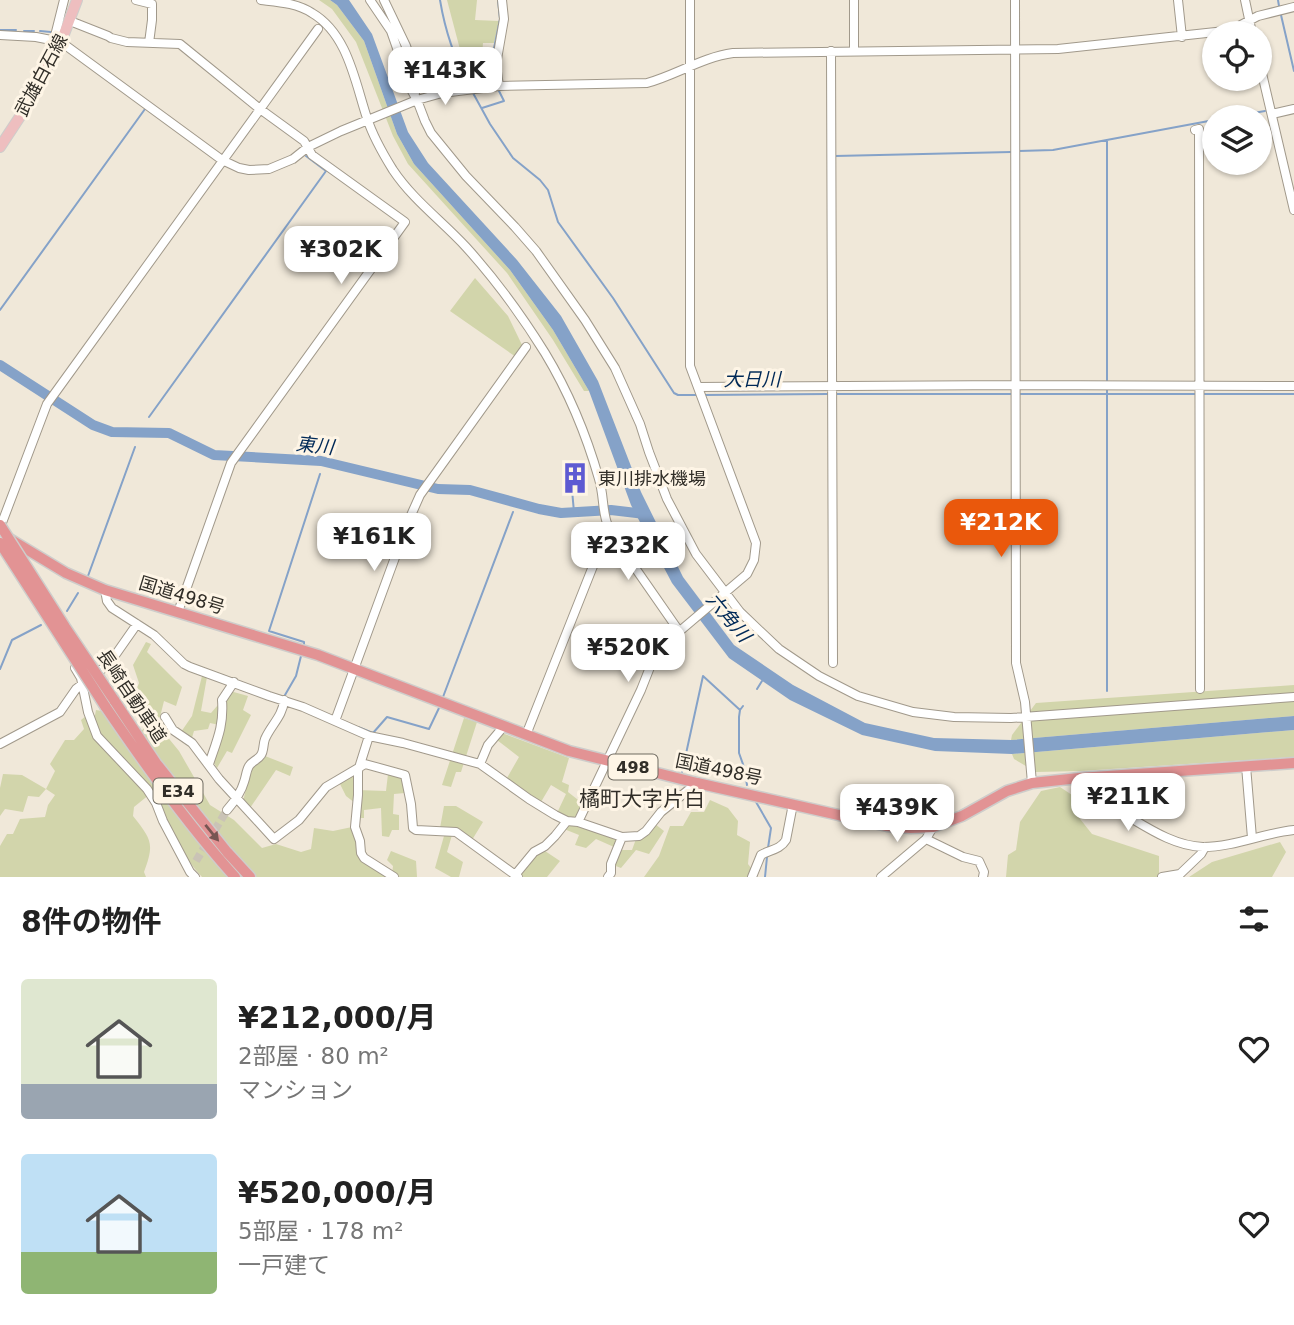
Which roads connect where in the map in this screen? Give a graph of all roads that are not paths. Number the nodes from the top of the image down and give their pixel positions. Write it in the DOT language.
graph roads {
  1 [pos="64,0"];
  2 [pos="77,0"];
  3 [pos="136,0"];
  4 [pos="261,0"];
  5 [pos="370,0"];
  6 [pos="384,0"];
  7 [pos="502,0"];
  8 [pos="690,0"];
  9 [pos="854,0"];
  10 [pos="1015,0"];
  11 [pos="1178,0"];
  12 [pos="1245,0"];
  13 [pos="1294,7"];
  14 [pos="1249,20"];
  15 [pos="70,21"];
  16 [pos="318,29"];
  17 [pos="0,35"];
  18 [pos="1182,37"];
  19 [pos="58,41"];
  20 [pos="149,43"];
  21 [pos="854,50"];
  22 [pos="1015,50"];
  23 [pos="831,51"];
  24 [pos="690,67"];
  25 [pos="499,86"];
  26 [pos="415,100"];
  27 [pos="260,109"];
  28 [pos="1294,109"];
  29 [pos="1272,114"];
  30 [pos="369,119"];
  31 [pos="1195,130"];
  32 [pos="0,147"];
  33 [pos="308,147"];
  34 [pos="222,160"];
  35 [pos="1294,209"];
  36 [pos="526,347"];
  37 [pos="1199,386"];
  38 [pos="1294,386"];
  39 [pos="699,387"];
  40 [pos="832,387"];
  41 [pos="1015,390"];
  42 [pos="0,528"];
  43 [pos="0,543"];
  44 [pos="601,546"];
  45 [pos="0,550"];
  46 [pos="105,590"];
  47 [pos="724,594"];
  48 [pos="178,612"];
  49 [pos="137,624"];
  50 [pos="681,630"];
  51 [pos="832,663"];
  52 [pos="355,669"];
  53 [pos="234,682"];
  54 [pos="82,684"];
  55 [pos="1200,689"];
  56 [pos="1294,697"];
  57 [pos="284,700"];
  58 [pos="109,703"];
  59 [pos="165,717"];
  60 [pos="1027,718"];
  61 [pos="335,721"];
  62 [pos="504,726"];
  63 [pos="526,735"];
  64 [pos="369,736"];
  65 [pos="0,744"];
  66 [pos="607,761"];
  67 [pos="1294,763"];
  68 [pos="209,764"];
  69 [pos="480,764"];
  70 [pos="359,766"];
  71 [pos="1246,766"];
  72 [pos="1031,778"];
  73 [pos="1079,778"];
  74 [pos="697,783"];
  75 [pos="237,798"];
  76 [pos="793,804"];
  77 [pos="227,810"];
  78 [pos="567,821"];
  79 [pos="578,822"];
  80 [pos="933,827"];
  81 [pos="1294,830"];
  82 [pos="622,837"];
  83 [pos="1252,838"];
  84 [pos="926,839"];
  85 [pos="1205,847"];
  86 [pos="196,861"];
  87 [pos="192,874"];
  88 [pos="517,876"];
  89 [pos="235,877"];
  90 [pos="250,877"];
  91 [pos="394,877"];
  92 [pos="608,877"];
  93 [pos="752,877"];
  94 [pos="881,877"];
  95 [pos="983,877"];
  96 [pos="1162,877"];
  1 -- 19 [label="street"];
  2 -- 15 [label="main road, 武雄白石線"];
  3 -- 20 [label="street"];
  4 -- 30 [label="street"];
  5 -- 26 [label="street"];
  6 -- 26 [label="street"];
  7 -- 25 [label="street"];
  8 -- 24 [label="street"];
  9 -- 21 [label="street"];
  10 -- 22 [label="street"];
  11 -- 18 [label="street"];
  12 -- 14 [label="street"];
  13 -- 14 [label="street"];
  14 -- 18 [label="street"];
  15 -- 19 [label="main road, 武雄白石線"];
  15 -- 20 [label="street"];
  16 -- 27 [label="street"];
  17 -- 19 [label="street"];
  18 -- 22 [label="street"];
  19 -- 32 [label="main road, 武雄白石線"];
  19 -- 34 [label="street"];
  20 -- 27 [label="street"];
  21 -- 22 [label="street"];
  21 -- 23 [label="street"];
  22 -- 41 [label="street"];
  23 -- 24 [label="street"];
  23 -- 40 [label="street"];
  24 -- 25 [label="street"];
  24 -- 39 [label="street"];
  25 -- 26 [label="street"];
  26 -- 30 [label="street"];
  26 -- 47 [label="street"];
  27 -- 33 [label="street"];
  27 -- 34 [label="street"];
  28 -- 29 [label="street"];
  29 -- 35 [label="street"];
  30 -- 33 [label="street"];
  30 -- 50 [label="street"];
  31 -- 37 [label="street"];
  33 -- 34 [label="street"];
  33 -- 48 [label="street"];
  34 -- 42 [label="street"];
  36 -- 52 [label="street"];
  37 -- 38 [label="street"];
  37 -- 41 [label="street"];
  37 -- 55 [label="street"];
  39 -- 40 [label="street"];
  39 -- 47 [label="street"];
  40 -- 41 [label="street"];
  40 -- 51 [label="street"];
  41 -- 60 [label="street"];
  42 -- 46 [label="highway, 国道498号 / 498"];
  42 -- 58 [label="highway, 長崎自動車道 / E34, bridge"];
  43 -- 58 [label="highway, 長崎自動車道 / E34, bridge"];
  44 -- 63 [label="street"];
  45 -- 54 [label="street"];
  46 -- 48 [label="highway, 国道498号 / 498"];
  46 -- 49 [label="street"];
  47 -- 50 [label="street"];
  47 -- 60 [label="street"];
  48 -- 52 [label="highway, 国道498号 / 498"];
  49 -- 53 [label="street"];
  49 -- 54 [label="street"];
  50 -- 66 [label="street"];
  52 -- 61 [label="street"];
  52 -- 62 [label="highway, 国道498号 / 498"];
  53 -- 57 [label="street"];
  53 -- 68 [label="street"];
  54 -- 65 [label="street"];
  54 -- 87 [label="street"];
  56 -- 60 [label="street"];
  57 -- 61 [label="street"];
  57 -- 75 [label="street"];
  58 -- 89 [label="highway, 長崎自動車道 / E34"];
  58 -- 90 [label="highway, 長崎自動車道 / E34, one-way"];
  59 -- 68 [label="street"];
  60 -- 72 [label="street"];
  61 -- 64 [label="street"];
  62 -- 63 [label="highway, 国道498号 / 498"];
  62 -- 69 [label="street"];
  63 -- 66 [label="highway, 国道498号 / 498"];
  64 -- 69 [label="street"];
  64 -- 70 [label="street"];
  66 -- 74 [label="highway, 国道498号 / 498"];
  66 -- 79 [label="street"];
  67 -- 71 [label="highway, 国道498号 / 498"];
  68 -- 75 [label="street"];
  69 -- 78 [label="street"];
  70 -- 75 [label="street"];
  70 -- 88 [label="street"];
  70 -- 91 [label="street"];
  71 -- 73 [label="highway, 国道498号 / 498"];
  71 -- 83 [label="street"];
  72 -- 73 [label="highway, 国道498号 / 498"];
  72 -- 80 [label="highway, 国道498号 / 498"];
  73 -- 85 [label="street"];
  74 -- 76 [label="highway, 国道498号 / 498"];
  74 -- 82 [label="street"];
  75 -- 77 [label="street"];
  76 -- 80 [label="highway, 国道498号 / 498"];
  76 -- 93 [label="street"];
  78 -- 79 [label="street"];
  78 -- 88 [label="street"];
  79 -- 82 [label="street"];
  80 -- 84 [label="street"];
  81 -- 83 [label="street"];
  82 -- 92 [label="street"];
  83 -- 85 [label="street"];
  84 -- 94 [label="street"];
  84 -- 95 [label="street"];
  85 -- 96 [label="street"];
  86 -- 87 [label="street"];
}
